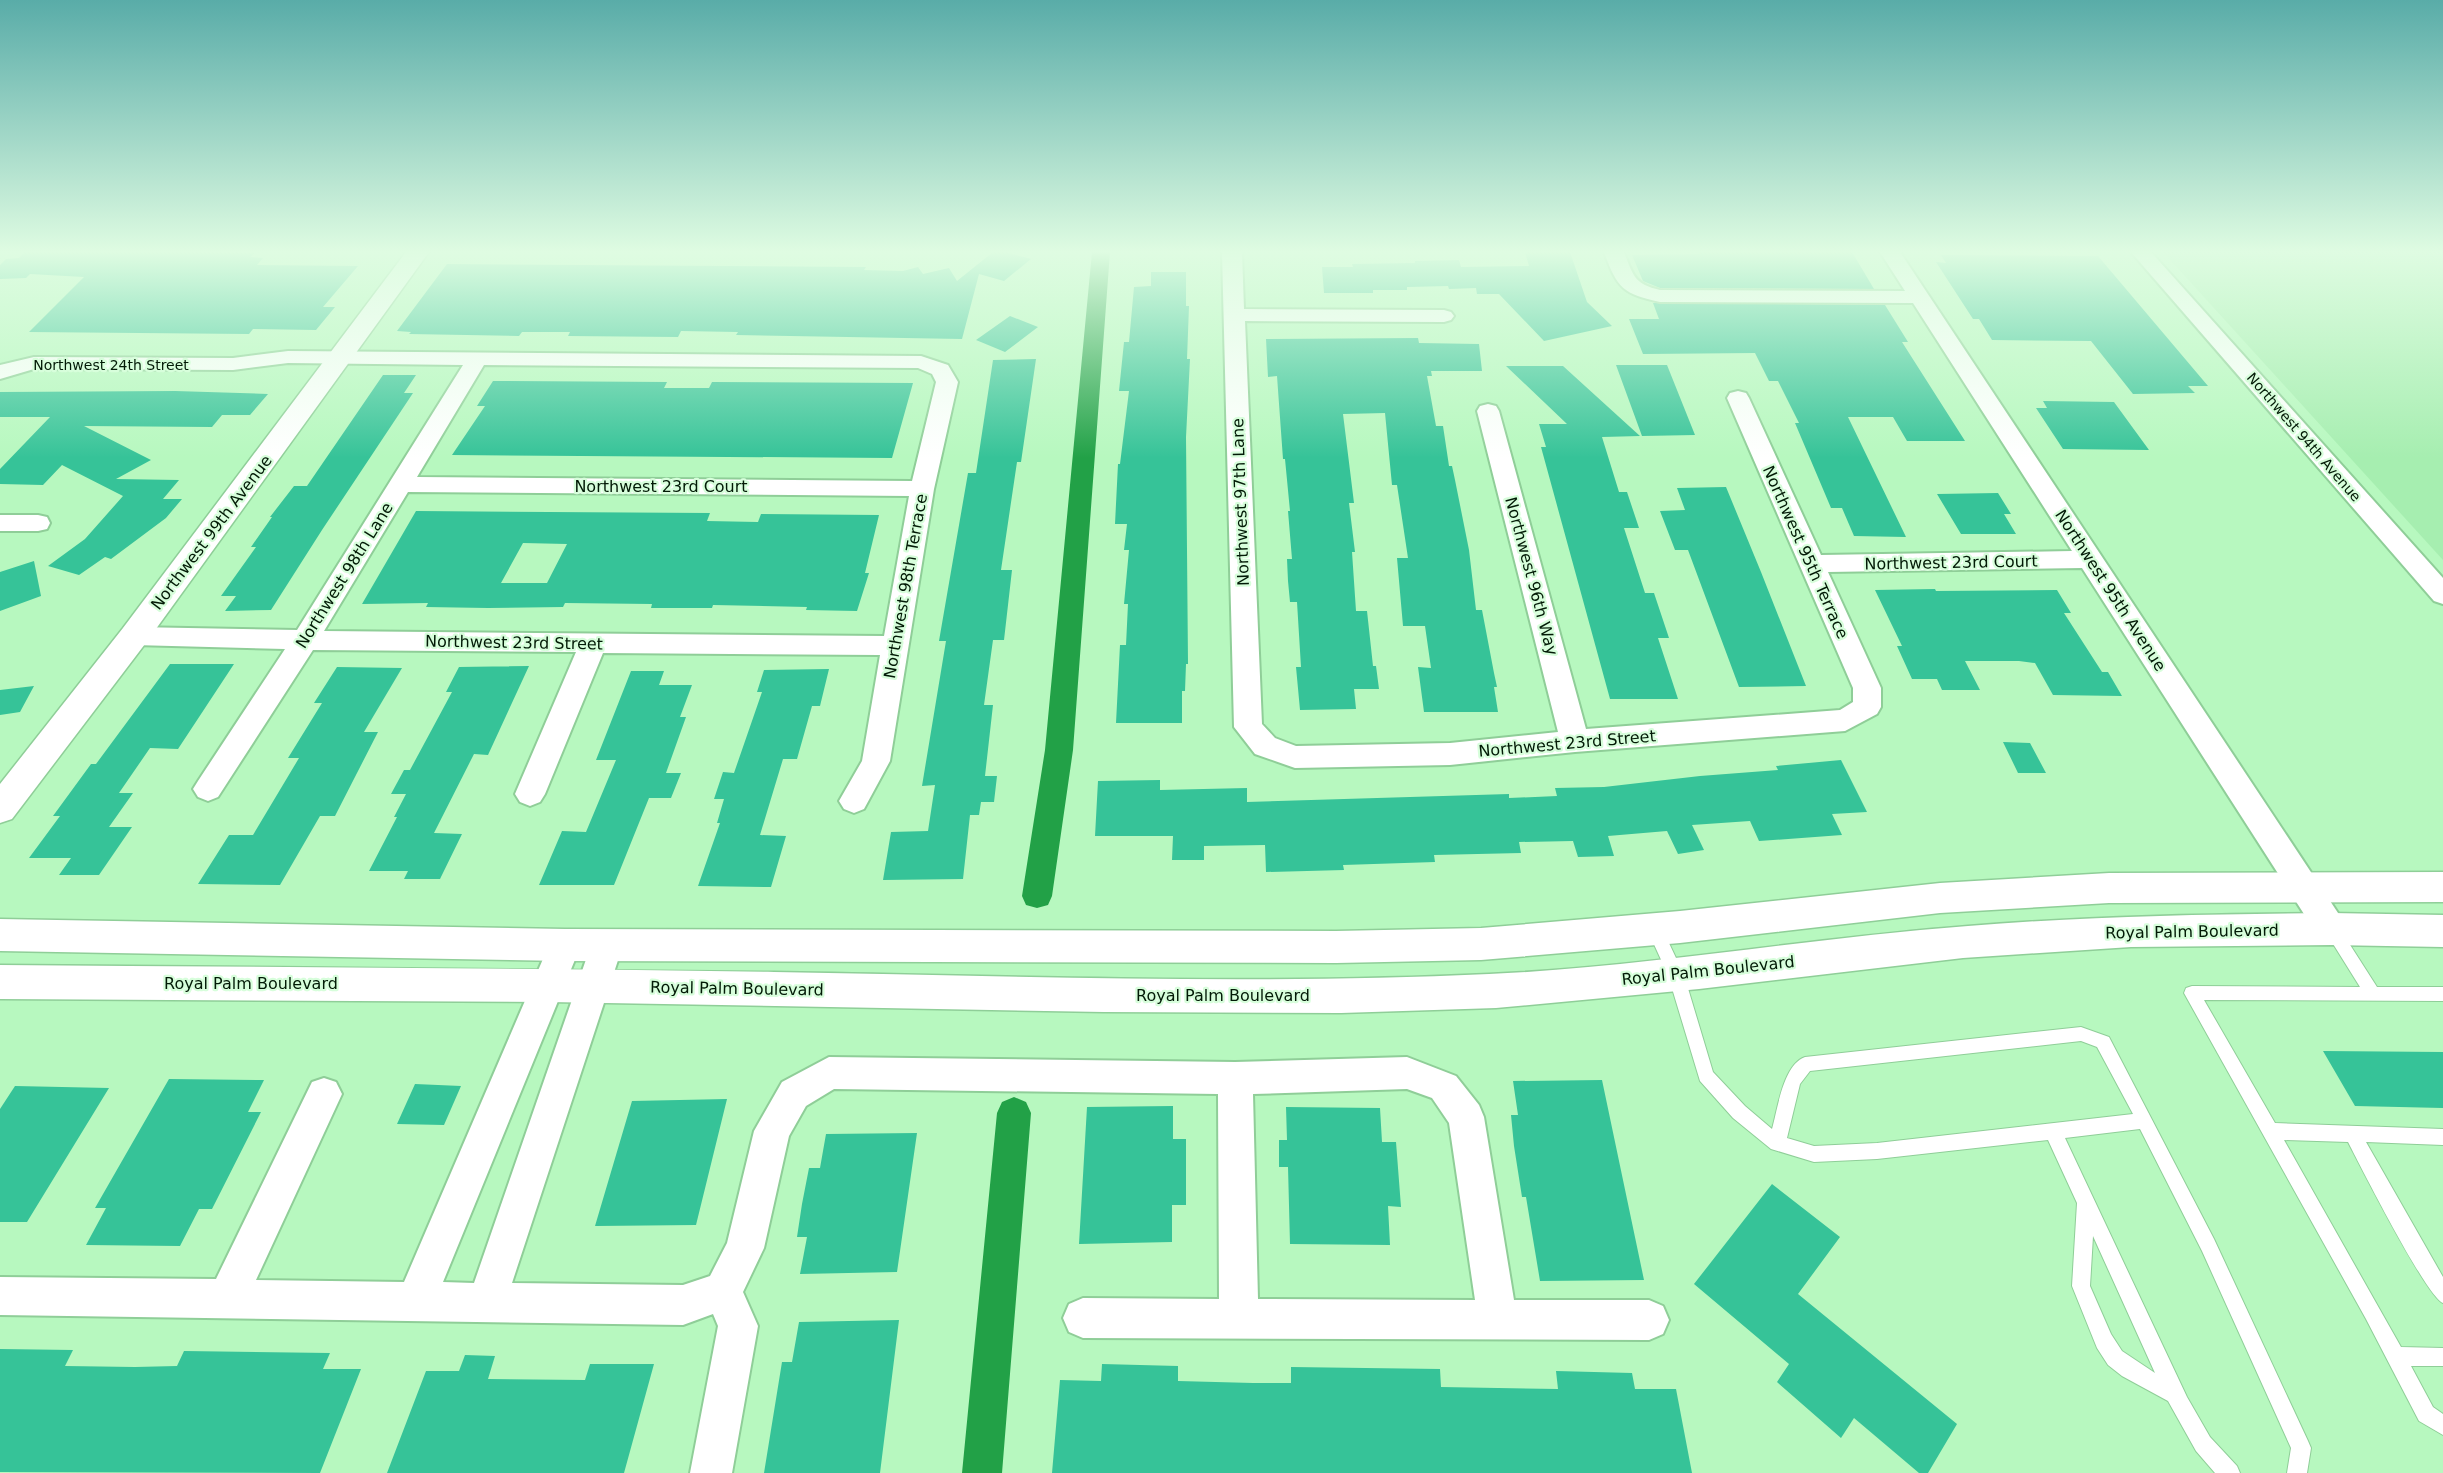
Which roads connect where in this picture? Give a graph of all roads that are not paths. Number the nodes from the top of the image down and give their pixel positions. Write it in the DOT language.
graph roads {
  1 [pos="368,321"];
  2 [pos="1233,321"];
  3 [pos="1935,321"];
  4 [pos="2202,321"];
  5 [pos="341,358"];
  6 [pos="477,359"];
  7 [pos="940,370"];
  8 [pos="1,372"];
  9 [pos="1738,398"];
  10 [pos="1488,411"];
  11 [pos="400,484"];
  12 [pos="922,489"];
  13 [pos="0,523"];
  14 [pos="38,523"];
  15 [pos="2090,559"];
  16 [pos="1811,564"];
  17 [pos="2443,595"];
  18 [pos="134,636"];
  19 [pos="305,640"];
  20 [pos="593,643"];
  21 [pos="894,646"];
  22 [pos="1867,707"];
  23 [pos="1575,741"];
  24 [pos="1265,746"];
  25 [pos="208,789"];
  26 [pos="530,794"];
  27 [pos="854,801"];
  28 [pos="0,809"];
  29 [pos="2303,886"];
  30 [pos="2443,887"];
  31 [pos="1655,929"];
  32 [pos="2331,929"];
  33 [pos="2443,931"];
  34 [pos="0,935"];
  35 [pos="565,945"];
  36 [pos="607,945"];
  37 [pos="1676,975"];
  38 [pos="0,982"];
  39 [pos="549,985"];
  40 [pos="594,986"];
  41 [pos="2373,994"];
  42 [pos="2443,994"];
  43 [pos="1235,1078"];
  44 [pos="324,1094"];
  45 [pos="2145,1121"];
  46 [pos="2271,1131"];
  47 [pos="2053,1132"];
  48 [pos="2353,1135"];
  49 [pos="2443,1137"];
  50 [pos="1777,1143"];
  51 [pos="2086,1201"];
  52 [pos="723,1291"];
  53 [pos="2443,1294"];
  54 [pos="0,1296"];
  55 [pos="227,1299"];
  56 [pos="415,1302"];
  57 [pos="486,1303"];
  58 [pos="1083,1318"];
  59 [pos="1239,1318"];
  60 [pos="1498,1320"];
  61 [pos="1649,1320"];
  62 [pos="2396,1356"];
  63 [pos="2443,1357"];
  64 [pos="2176,1395"];
  65 [pos="2443,1425"];
  66 [pos="711,1473"];
  67 [pos="2230,1473"];
  68 [pos="2296,1473"];
  1 -- 5 [label="main road, Northwest 99th Avenue"];
  2 -- 24 [label="street, Northwest 97th Lane"];
  3 -- 15 [label="street, Northwest 95th Avenue"];
  4 -- 17 [label="street, Northwest 94th Avenue"];
  5 -- 6 [label="street, Northwest 24th Street"];
  5 -- 8 [label="street, Northwest 24th Street"];
  5 -- 18 [label="main road, Northwest 99th Avenue"];
  6 -- 7 [label="street, Northwest 24th Street"];
  6 -- 11 [label="street, Northwest 98th Lane"];
  7 -- 12 [label="street, Northwest 98th Terrace"];
  9 -- 16 [label="street, Northwest 95th Terrace"];
  10 -- 23 [label="street, Northwest 96th Way"];
  11 -- 12 [label="street, Northwest 23rd Court"];
  11 -- 19 [label="street, Northwest 98th Lane"];
  12 -- 21 [label="street, Northwest 98th Terrace"];
  13 -- 14 [label="street"];
  15 -- 16 [label="street, Northwest 23rd Court"];
  15 -- 29 [label="street, Northwest 95th Avenue"];
  16 -- 22 [label="street, Northwest 95th Terrace"];
  18 -- 19 [label="street, Northwest 23rd Street"];
  18 -- 28 [label="main road, Northwest 99th Avenue"];
  19 -- 20 [label="street, Northwest 23rd Street"];
  19 -- 25 [label="street, Northwest 98th Lane"];
  20 -- 21 [label="street, Northwest 23rd Street"];
  20 -- 26 [label="street"];
  21 -- 27 [label="street, Northwest 98th Terrace"];
  22 -- 23 [label="street, Northwest 23rd Street"];
  23 -- 24 [label="street, Northwest 23rd Street"];
  29 -- 30 [label="main road"];
  29 -- 31 [label="main road"];
  29 -- 32 [label="street, Northwest 95th Avenue"];
  31 -- 36 [label="main road"];
  31 -- 37 [label="lane"];
  32 -- 33 [label="main road, Royal Palm Boulevard"];
  32 -- 37 [label="main road, Royal Palm Boulevard"];
  32 -- 41 [label="lane"];
  34 -- 35 [label="main road"];
  35 -- 36 [label="main road"];
  35 -- 39 [label="street"];
  36 -- 40 [label="street"];
  37 -- 40 [label="main road, Royal Palm Boulevard"];
  37 -- 50 [label="lane"];
  38 -- 39 [label="main road, Royal Palm Boulevard"];
  39 -- 40 [label="main road, Royal Palm Boulevard"];
  39 -- 56 [label="street"];
  40 -- 57 [label="street"];
  41 -- 42 [label="lane"];
  41 -- 46 [label="lane"];
  43 -- 52 [label="street"];
  43 -- 59 [label="street"];
  43 -- 60 [label="street"];
  44 -- 55 [label="street"];
  45 -- 47 [label="lane"];
  45 -- 50 [label="lane"];
  45 -- 68 [label="lane"];
  46 -- 48 [label="lane"];
  46 -- 62 [label="lane"];
  47 -- 50 [label="lane"];
  47 -- 51 [label="lane"];
  48 -- 49 [label="lane"];
  48 -- 53 [label="lane"];
  51 -- 64 [label="lane"];
  51 -- 64 [label="lane"];
  52 -- 57 [label="street"];
  52 -- 66 [label="street"];
  54 -- 55 [label="street"];
  55 -- 56 [label="street"];
  56 -- 57 [label="street"];
  58 -- 59 [label="street"];
  59 -- 60 [label="street"];
  60 -- 61 [label="street"];
  62 -- 63 [label="lane"];
  62 -- 65 [label="lane"];
  64 -- 67 [label="lane"];
}
